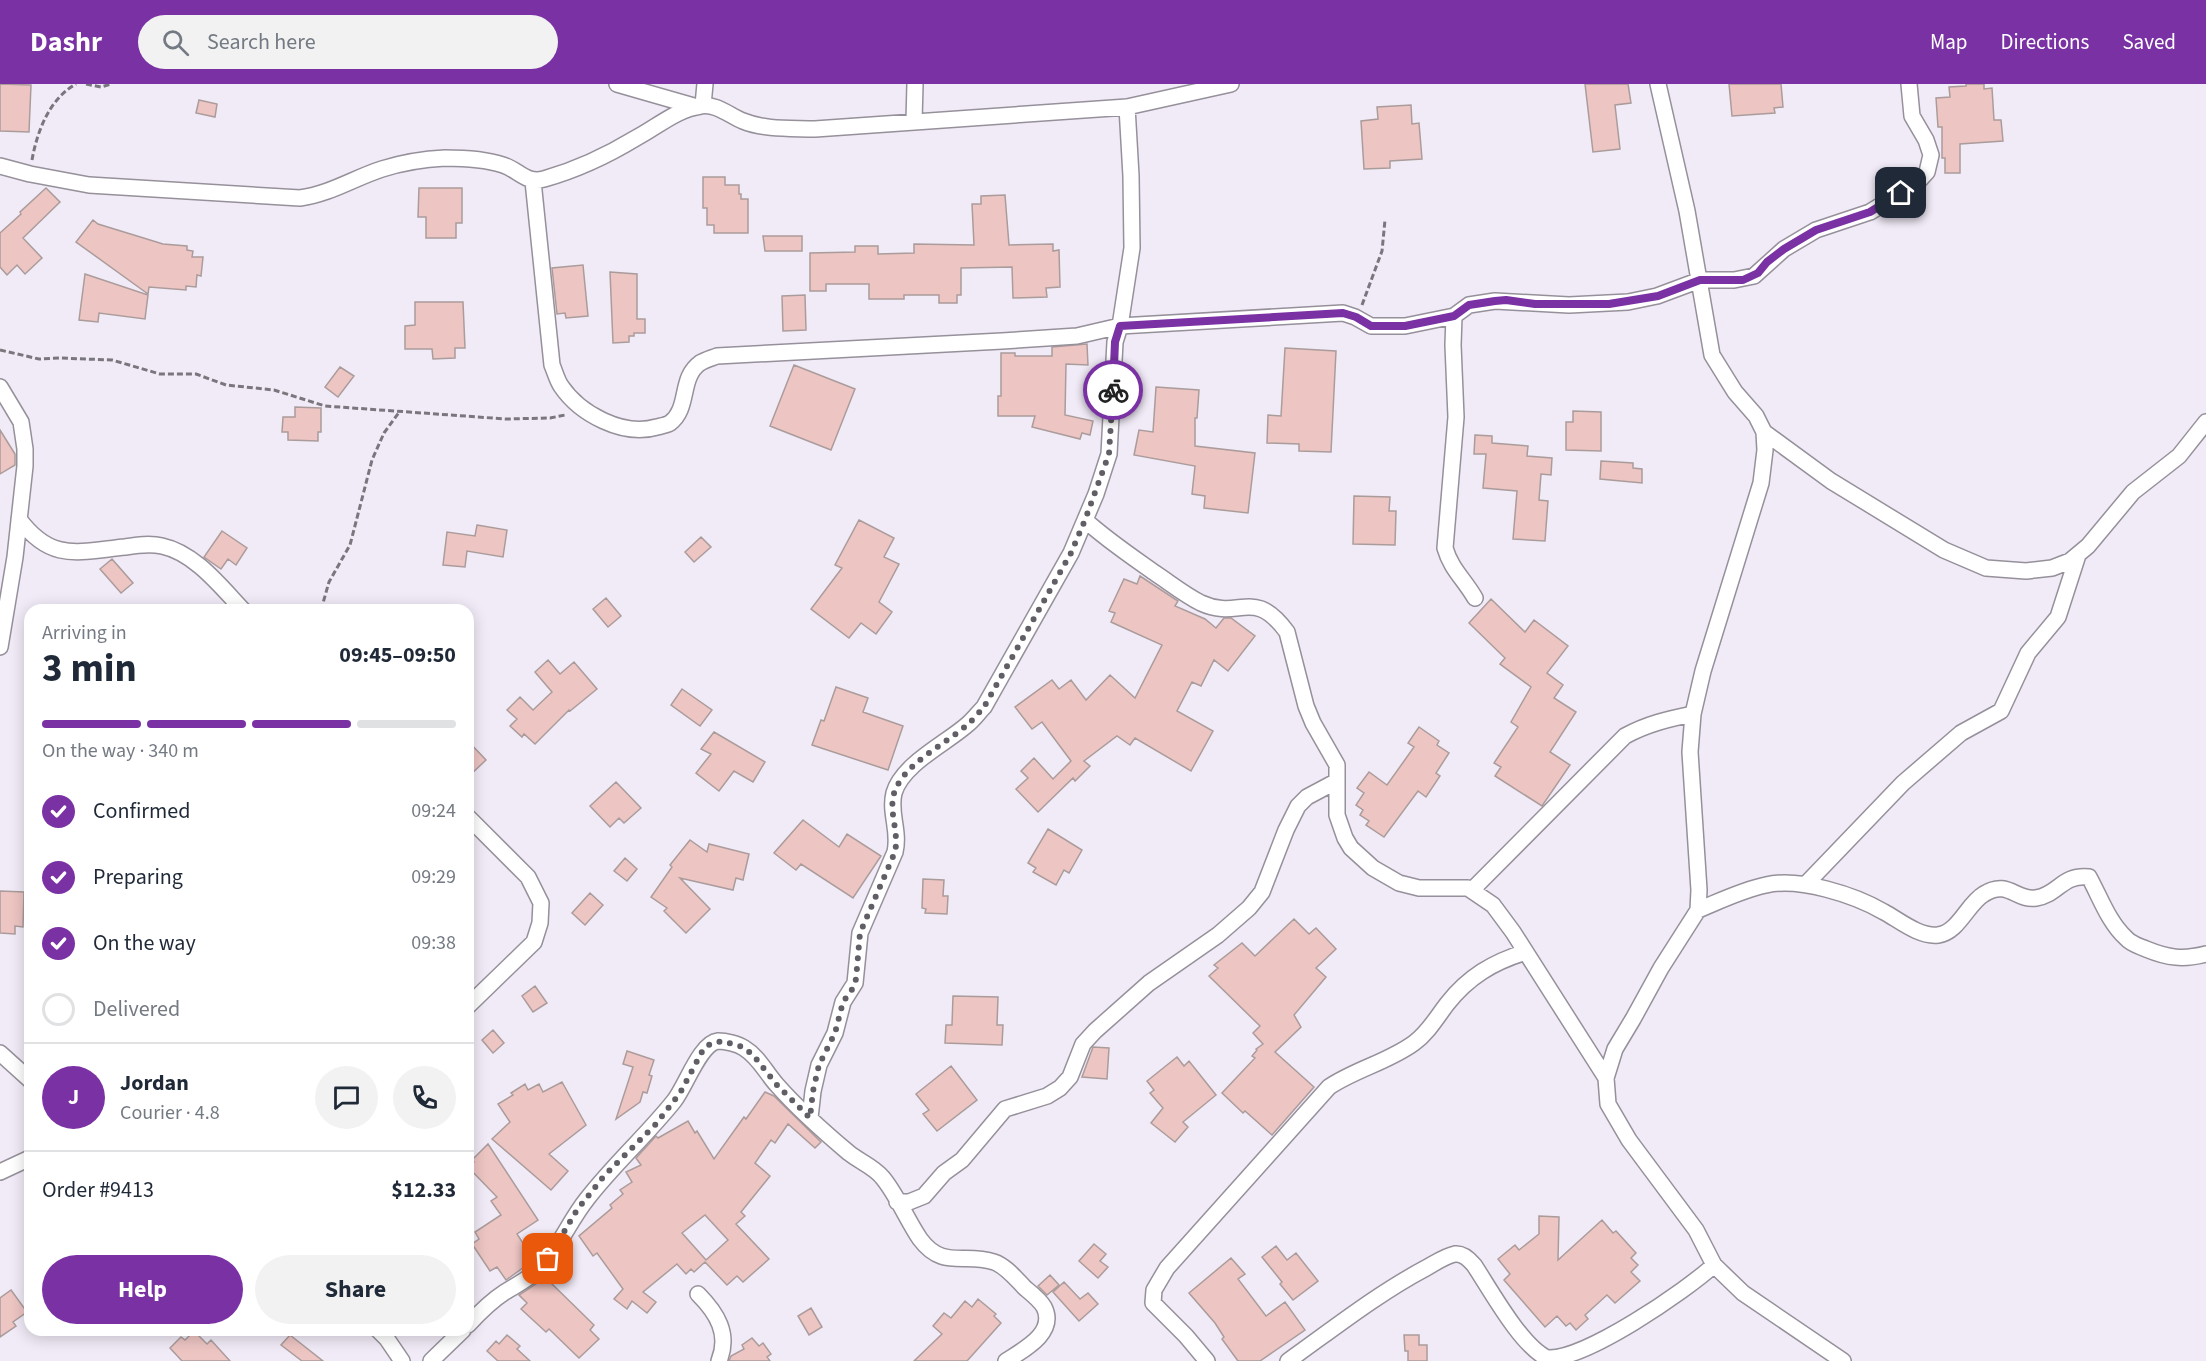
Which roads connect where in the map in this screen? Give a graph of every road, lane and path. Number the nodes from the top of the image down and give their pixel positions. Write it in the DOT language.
graph roads {
  1 [pos="76,84"];
  2 [pos="86,84"];
  3 [pos="111,84"];
  4 [pos="617,84"];
  5 [pos="705,84"];
  6 [pos="915,84"];
  7 [pos="1231,84"];
  8 [pos="1658,84"];
  9 [pos="1909,84"];
  10 [pos="700,106"];
  11 [pos="1127,107"];
  12 [pos="914,121"];
  13 [pos="0,165"];
  14 [pos="30,174"];
  15 [pos="532,181"];
  16 [pos="1385,220"];
  17 [pos="1700,280"];
  18 [pos="1454,316"];
  19 [pos="1365,324"];
  20 [pos="1120,326"];
  21 [pos="0,350"];
  22 [pos="0,387"];
  23 [pos="586,410"];
  24 [pos="400,411"];
  25 [pos="2206,422"];
  26 [pos="1764,432"];
  27 [pos="19,519"];
  28 [pos="1085,520"];
  29 [pos="2078,555"];
  30 [pos="1475,598"];
  31 [pos="237,604"];
  32 [pos="323,604"];
  33 [pos="0,647"];
  34 [pos="1693,714"];
  35 [pos="1337,781"];
  36 [pos="474,823"];
  37 [pos="1806,884"];
  38 [pos="1472,890"];
  39 [pos="1698,910"];
  40 [pos="1526,952"];
  41 [pos="2206,954"];
  42 [pos="474,999"];
  43 [pos="0,1053"];
  44 [pos="24,1075"];
  45 [pos="1606,1078"];
  46 [pos="810,1118"];
  47 [pos="24,1161"];
  48 [pos="0,1172"];
  49 [pos="897,1203"];
  50 [pos="1714,1265"];
  51 [pos="698,1294"];
  52 [pos="474,1319"];
  53 [pos="384,1336"];
  54 [pos="457,1336"];
  55 [pos="402,1361"];
  56 [pos="431,1361"];
  57 [pos="719,1361"];
  58 [pos="1006,1361"];
  59 [pos="1207,1361"];
  60 [pos="1288,1361"];
  61 [pos="1563,1361"];
  62 [pos="1843,1361"];
  1 -- 14 [label="path"];
  2 -- 3 [label="path"];
  4 -- 10 [label="street"];
  5 -- 10 [label="street"];
  6 -- 12 [label="street"];
  7 -- 11 [label="street"];
  8 -- 17 [label="street"];
  9 -- 17 [label="street"];
  10 -- 12 [label="street"];
  10 -- 15 [label="street"];
  11 -- 12 [label="street"];
  11 -- 20 [label="street"];
  13 -- 14 [label="street"];
  14 -- 15 [label="street"];
  15 -- 23 [label="street"];
  16 -- 19 [label="path"];
  17 -- 18 [label="street"];
  17 -- 26 [label="street"];
  18 -- 19 [label="street"];
  18 -- 30 [label="street"];
  19 -- 20 [label="street"];
  20 -- 23 [label="street"];
  20 -- 28 [label="street"];
  21 -- 24 [label="path"];
  22 -- 27 [label="street"];
  23 -- 24 [label="path"];
  24 -- 32 [label="path"];
  25 -- 29 [label="street"];
  26 -- 29 [label="street"];
  26 -- 34 [label="street"];
  27 -- 31 [label="street"];
  27 -- 33 [label="street"];
  28 -- 35 [label="street"];
  28 -- 46 [label="street"];
  29 -- 37 [label="street"];
  34 -- 38 [label="street"];
  34 -- 39 [label="street"];
  35 -- 38 [label="street"];
  35 -- 49 [label="street"];
  36 -- 42 [label="street"];
  37 -- 39 [label="street"];
  37 -- 41 [label="street"];
  38 -- 40 [label="street"];
  39 -- 45 [label="street"];
  40 -- 45 [label="street"];
  40 -- 59 [label="street"];
  43 -- 44 [label="street"];
  45 -- 50 [label="street"];
  46 -- 49 [label="street"];
  46 -- 52 [label="street"];
  47 -- 48 [label="street"];
  49 -- 58 [label="street"];
  50 -- 61 [label="street"];
  50 -- 62 [label="street"];
  51 -- 57 [label="street"];
  53 -- 55 [label="street"];
  54 -- 56 [label="street"];
  60 -- 61 [label="street"];
}
